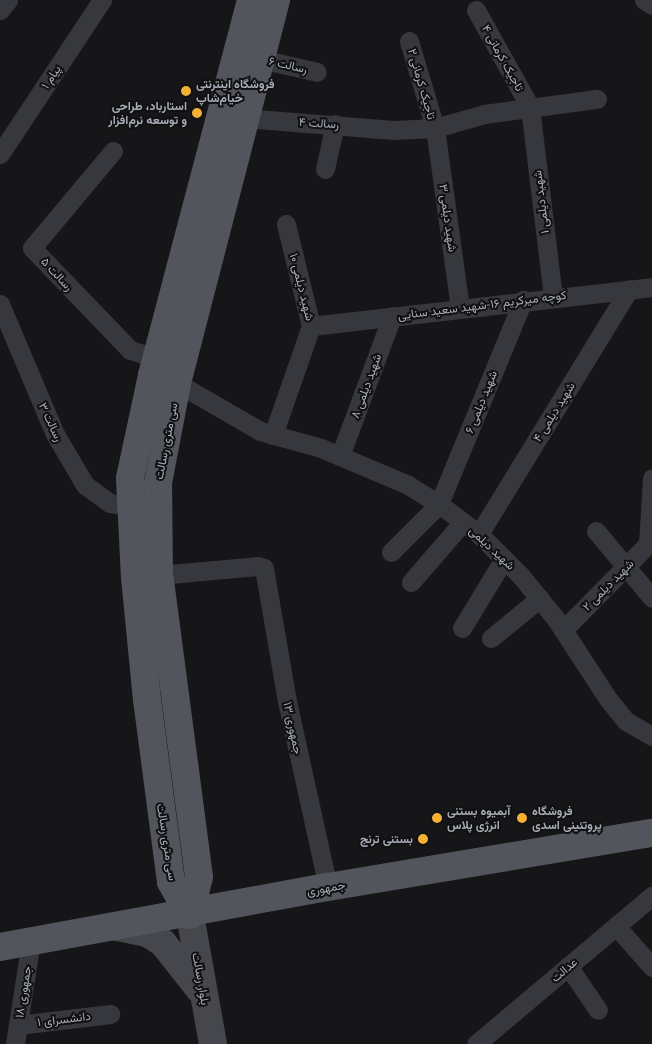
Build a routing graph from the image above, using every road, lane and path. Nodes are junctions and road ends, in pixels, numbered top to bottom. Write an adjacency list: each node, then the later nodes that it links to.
1 (8, 0): 7 (street)
2 (102, 0): 18 (street, ۱ پیام)
3 (251, 0): 20 (main road, سی متری رسالت)
4 (276, 0): 10 (main road, سی متری رسالت)
5 (644, 0): 6 (street)
6 (652, 5)
7 (0, 10)
8 (476, 10): 13 (street, تاجیک کرمانی ۴)
9 (409, 41): 16 (street, تاجیک کرمانی ۲)
10 (260, 59): 11 (street, ۶ رسالت); 14 (main road, سی متری رسالت)
11 (317, 72)
12 (597, 99): 13 (street, ۴ رسالت)
13 (530, 107): 16 (street, ۴ رسالت); 24 (street, شهید دیلمی ۱)
14 (244, 118): 15 (street, ۴ رسالت); 20 (main road, سی متری رسالت)
15 (335, 124): 16 (street, ۴ رسالت); 19 (street)
16 (434, 128): 27 (street, شهید دیلمی ۳)
17 (113, 151): 30 (street, ۵ رسالت)
18 (0, 154)
19 (325, 169)
20 (211, 195): 30 (main road, سی متری رسالت); 31 (main road, سی متری رسالت)
21 (286, 224): 29 (street, ۱۰ شهید دیلمی)
22 (652, 287): 23 (street, کوچه میرکریم ۱۶-شهید سعید سنایی)
23 (629, 289): 24 (street, کوچه میرکریم ۱۶-شهید سعید سنایی); 39 (street, ۴ شهید دیلمی)
24 (553, 297): 25 (street, کوچه میرکریم ۱۶-شهید سعید سنایی)
25 (523, 300): 27 (street, کوچه میرکریم ۱۶-شهید سعید سنایی); 35 (street, ۶ شهید دیلمی)
26 (1, 305): 36 (street, ۳ رسالت)
27 (460, 308): 28 (street, کوچه میرکریم ۱۶-شهید سعید سنایی)
28 (392, 316): 29 (street, کوچه میرکریم ۱۶-شهید سعید سنایی); 33 (street, ۸ شهید دیلمی)
29 (312, 326): 32 (street, ۱۰ شهید دیلمی)
30 (156, 358): 36 (main road, سی متری رسالت)
31 (177, 383): 32 (street, شهید دیلمی); 43 (main road, سی متری رسالت)
32 (273, 435): 33 (street, شهید دیلمی)
33 (340, 456): 35 (street, شهید دیلمی)
34 (652, 478): 42 (street, ۲ شهید دیلمی)
35 (439, 504): 37 (street, شهید دیلمی); 40 (street)
36 (132, 507): 54 (main road, سی متری رسالت)
37 (463, 522): 39 (street, شهید دیلمی); 44 (street)
38 (596, 530): 42 (street)
39 (479, 534): 41 (street, شهید دیلمی)
40 (391, 552)
41 (504, 559): 45 (street, شهید دیلمی); 47 (street)
42 (626, 566): 46 (street); 48 (street, ۲ شهید دیلمی)
43 (159, 576): 52 (street, ۱۳ جمهوری); 54 (main road, سی متری رسالت)
44 (411, 582)
45 (540, 598): 48 (street, شهید دیلمی); 49 (street)
46 (652, 598)
47 (462, 628)
48 (562, 630): 50 (street, شهید دیلمی)
49 (491, 638)
50 (652, 736)
51 (652, 833): 52 (main road, جمهوری)
52 (328, 887): 54 (main road, جمهوری)
53 (652, 896): 55 (street, عدالت)
54 (190, 914): 56 (main road, جمهوری); 61 (main road, بلوار رسالت)
55 (616, 926): 59 (street, عدالت); 60 (street)
56 (118, 927): 57 (main road, جمهوری); 61 (main road)
57 (32, 941): 58 (main road, جمهوری); 64 (street, جمهوری ۱۸)
58 (0, 947)
59 (568, 966): 62 (street); 65 (street, عدالت)
60 (652, 967)
61 (204, 997): 67 (main road, بلوار رسالت)
62 (598, 1010)
63 (110, 1014): 64 (street, ۱ دانشسرای)
64 (18, 1025): 66 (street, جمهوری ۱۸)
65 (485, 1041)
66 (15, 1044)
67 (213, 1044)

